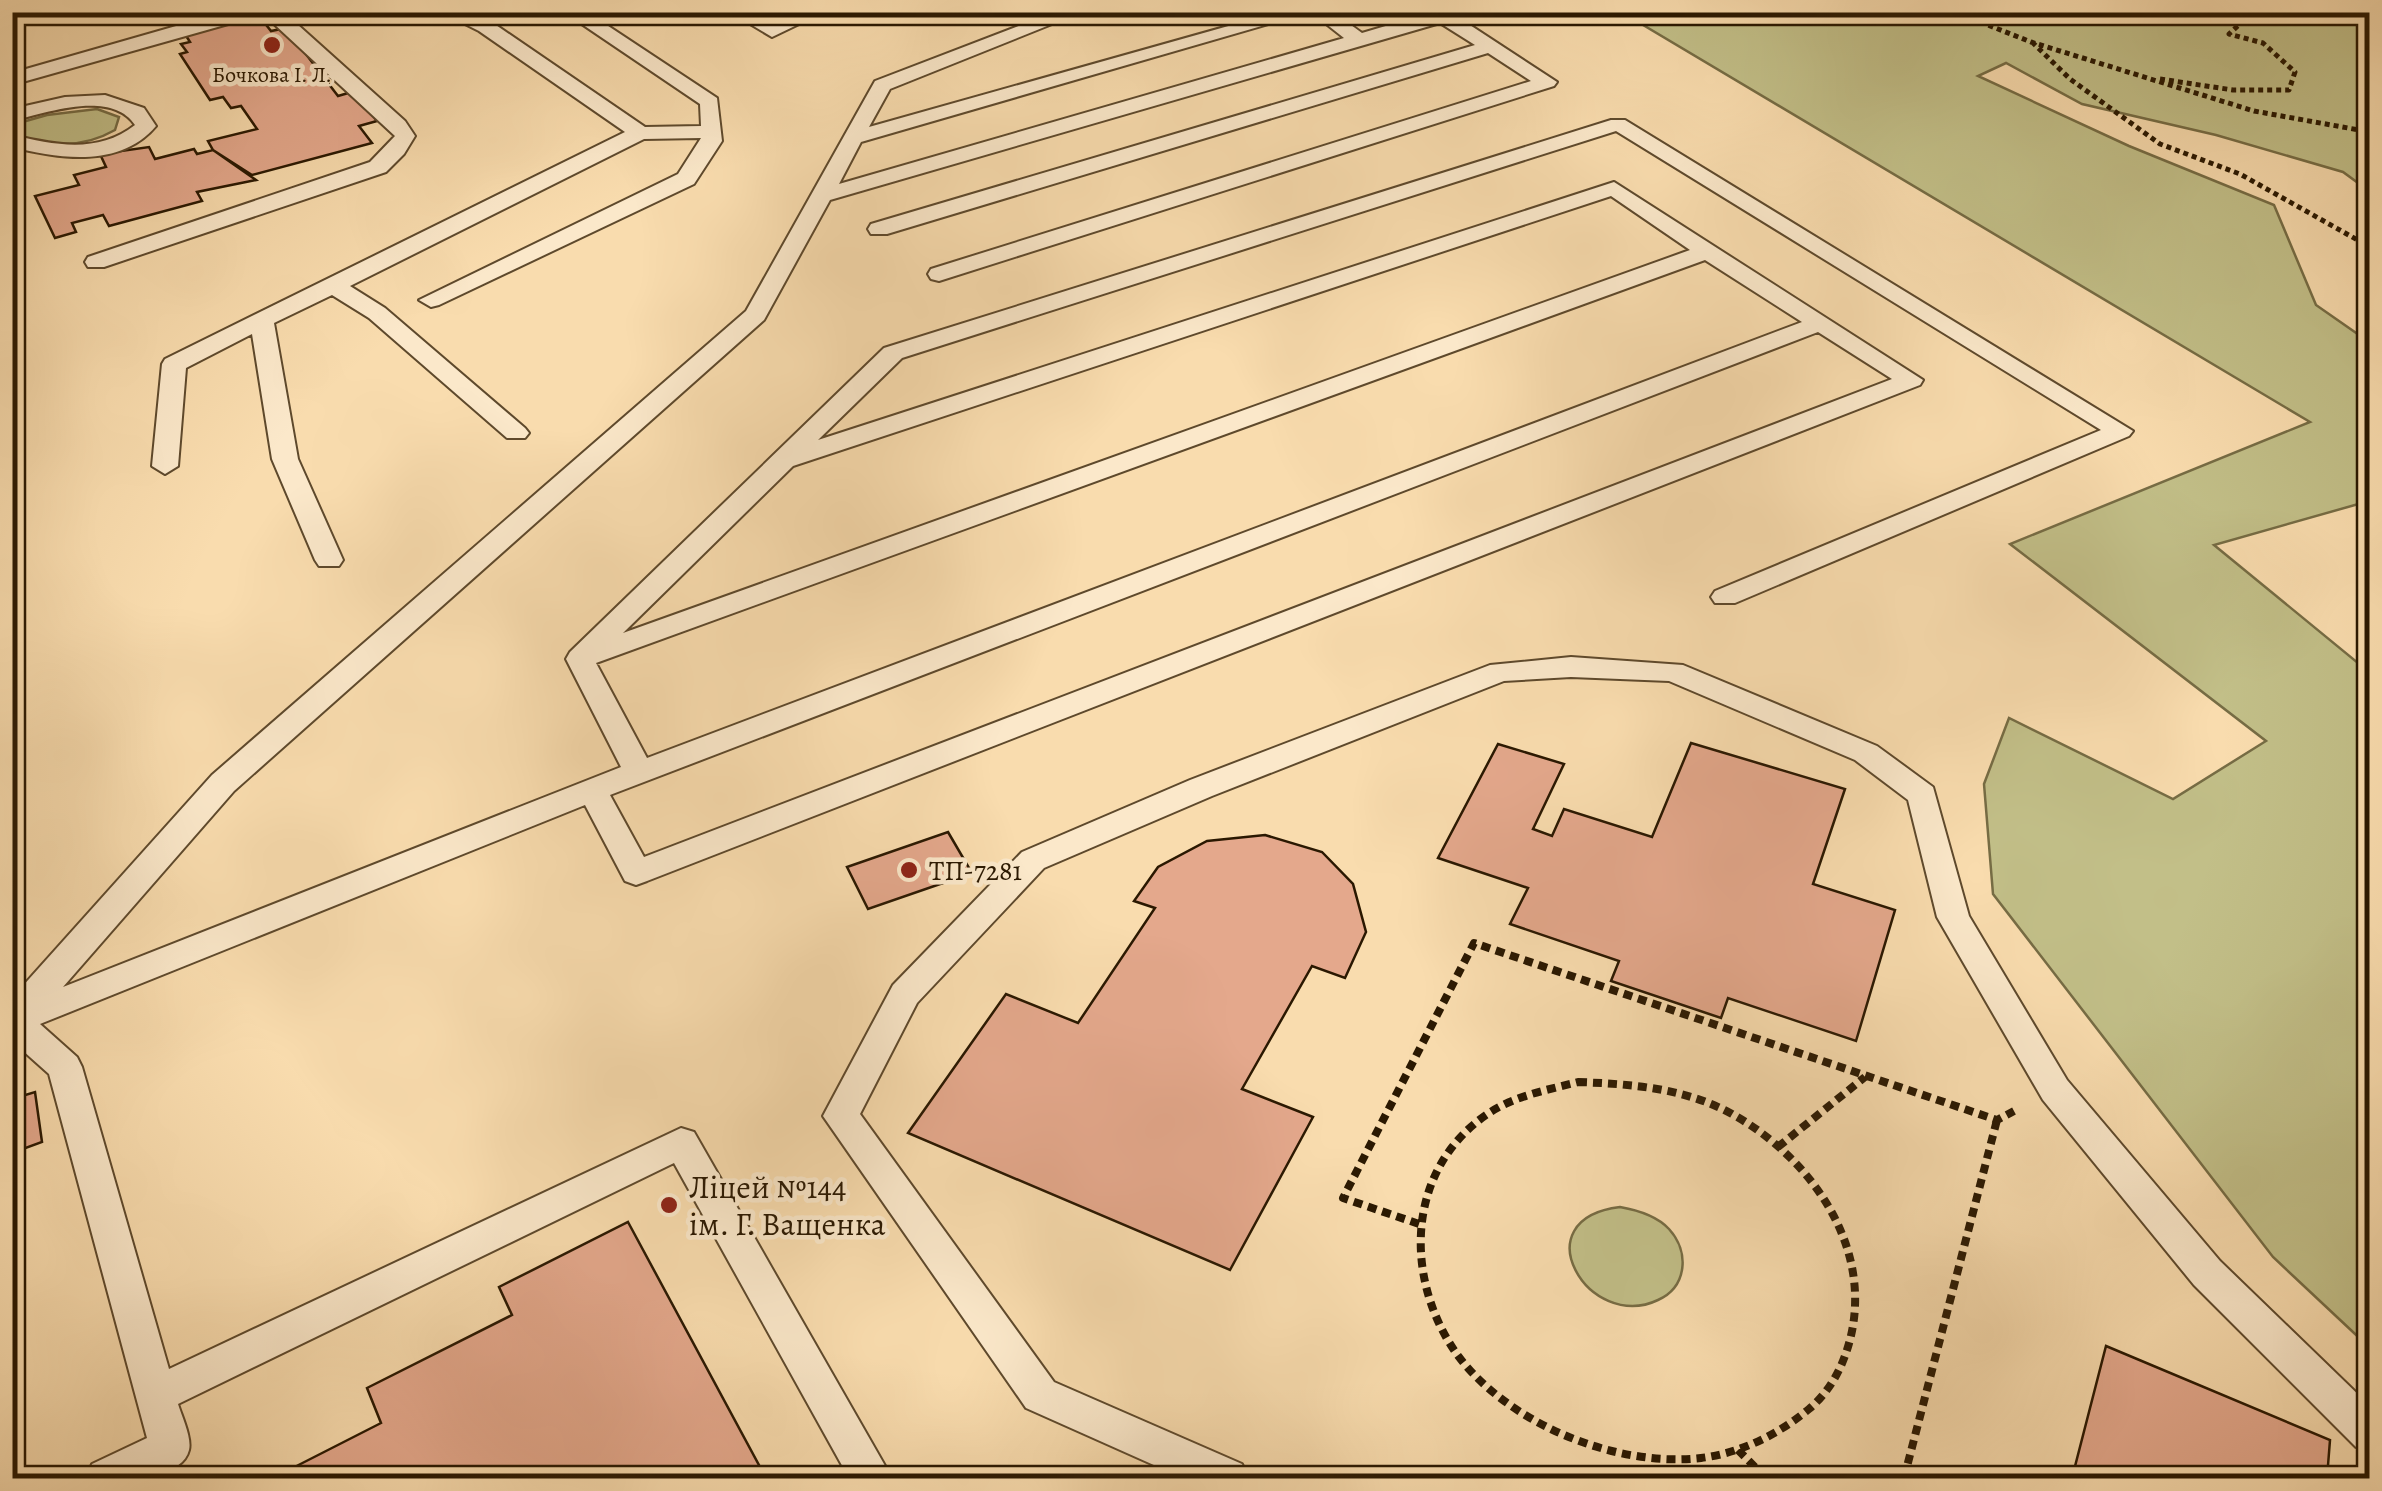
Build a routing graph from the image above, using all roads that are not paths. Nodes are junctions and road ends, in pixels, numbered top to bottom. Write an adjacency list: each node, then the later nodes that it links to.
1 (22, 12): 11 (lane)
2 (248, 12): 14 (lane)
3 (258, 12): 23 (lane)
4 (450, 12): 17 (lane)
5 (574, 12): 16 (lane)
6 (739, 12): 7 (lane)
7 (815, 12)
8 (1051, 12): 18 (lane)
9 (1301, 12): 18 (lane)
10 (1320, 12): 12 (lane)
11 (12, 17)
12 (1360, 40): 13 (lane); 20 (lane)
13 (1492, 46): 21 (lane); 24 (lane)
14 (12, 79)
15 (12, 115): 19 (lane)
16 (712, 132): 17 (lane); 26 (lane)
17 (640, 133): 25 (lane)
18 (850, 139): 20 (lane)
19 (12, 142)
20 (824, 196): 37 (lane)
21 (879, 229)
22 (1707, 252): 28 (lane); 30 (lane); 34 (lane)
23 (96, 262)
24 (938, 274)
25 (333, 286): 27 (lane); 29 (lane)
26 (432, 300)
27 (262, 321): 31 (lane); 32 (lane)
28 (1820, 323): 35 (lane); 36 (lane)
29 (516, 434)
30 (781, 461): 33 (lane); 34 (lane)
31 (165, 466)
32 (329, 560)
33 (1725, 598)
34 (580, 660): 35 (lane)
35 (640, 772): 36 (lane)
36 (592, 790): 37 (lane)
37 (13, 1021): 38 (lane)
38 (156, 1395): 40 (lane); 41 (lane)
39 (2370, 1434): 42 (lane)
40 (107, 1478)
41 (871, 1478)
42 (1228, 1478)

